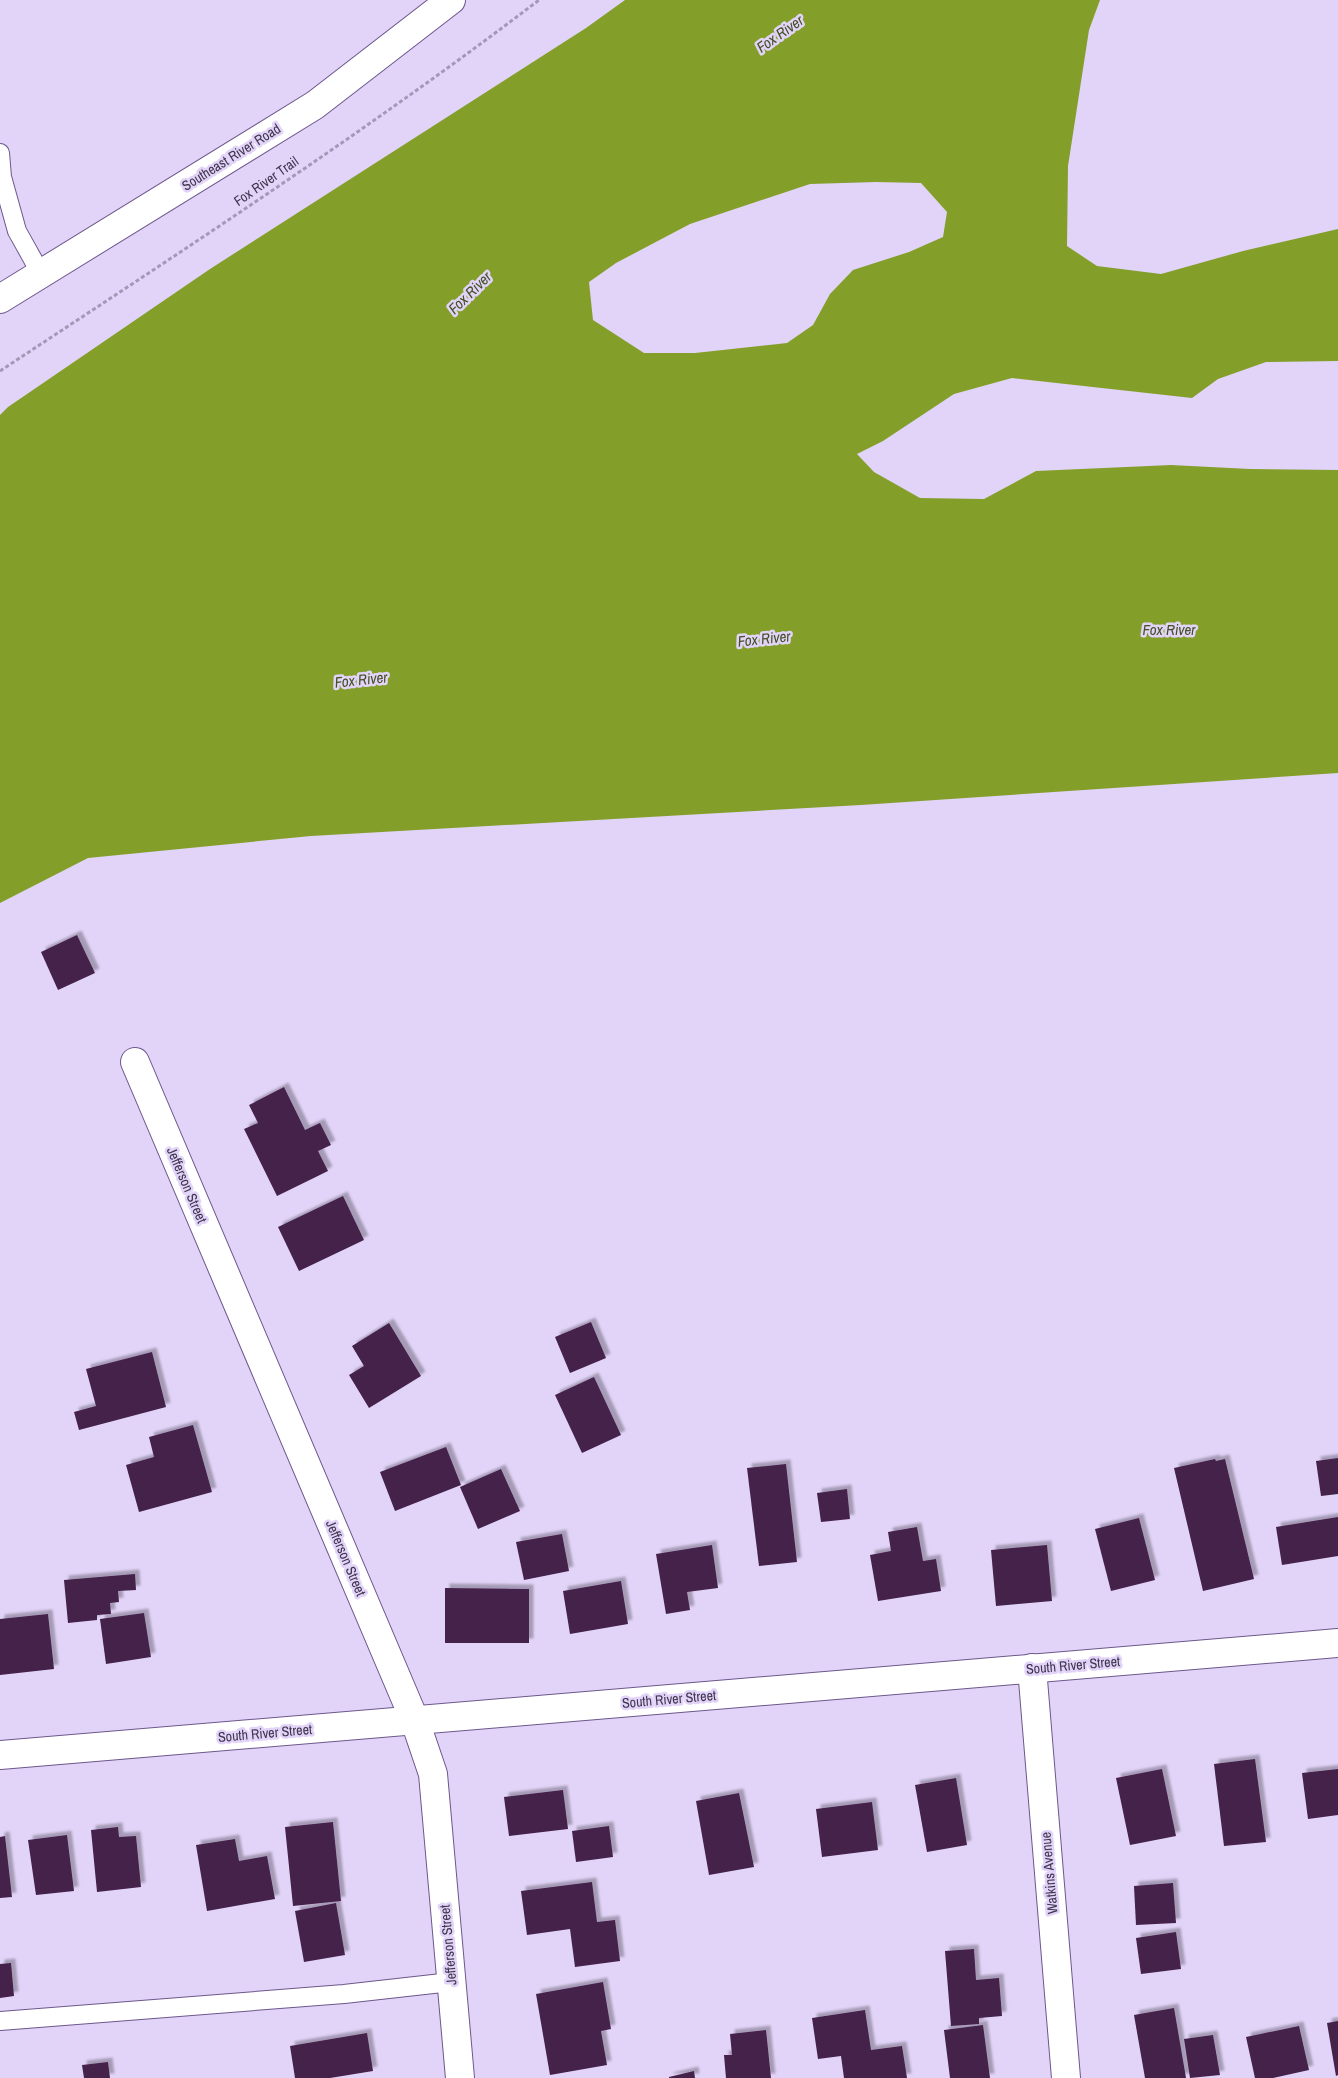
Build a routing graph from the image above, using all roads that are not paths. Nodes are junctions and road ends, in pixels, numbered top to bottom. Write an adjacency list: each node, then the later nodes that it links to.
1 (451, 0): 3 (street, Southeast River Road)
2 (0, 153): 3 (lane)
3 (41, 274): 4 (street, Southeast River Road)
4 (0, 299)
5 (135, 1062): 8 (street, Jefferson Street)
6 (1338, 1642): 7 (street, South River Street)
7 (1032, 1668): 8 (street, South River Street); 13 (street, Watkins Avenue)
8 (415, 1721): 9 (street, South River Street); 10 (street, Jefferson Street)
9 (0, 1755)
10 (451, 1982): 11 (lane); 12 (street, Jefferson Street)
11 (0, 2021)
12 (460, 2078)
13 (1066, 2078)

